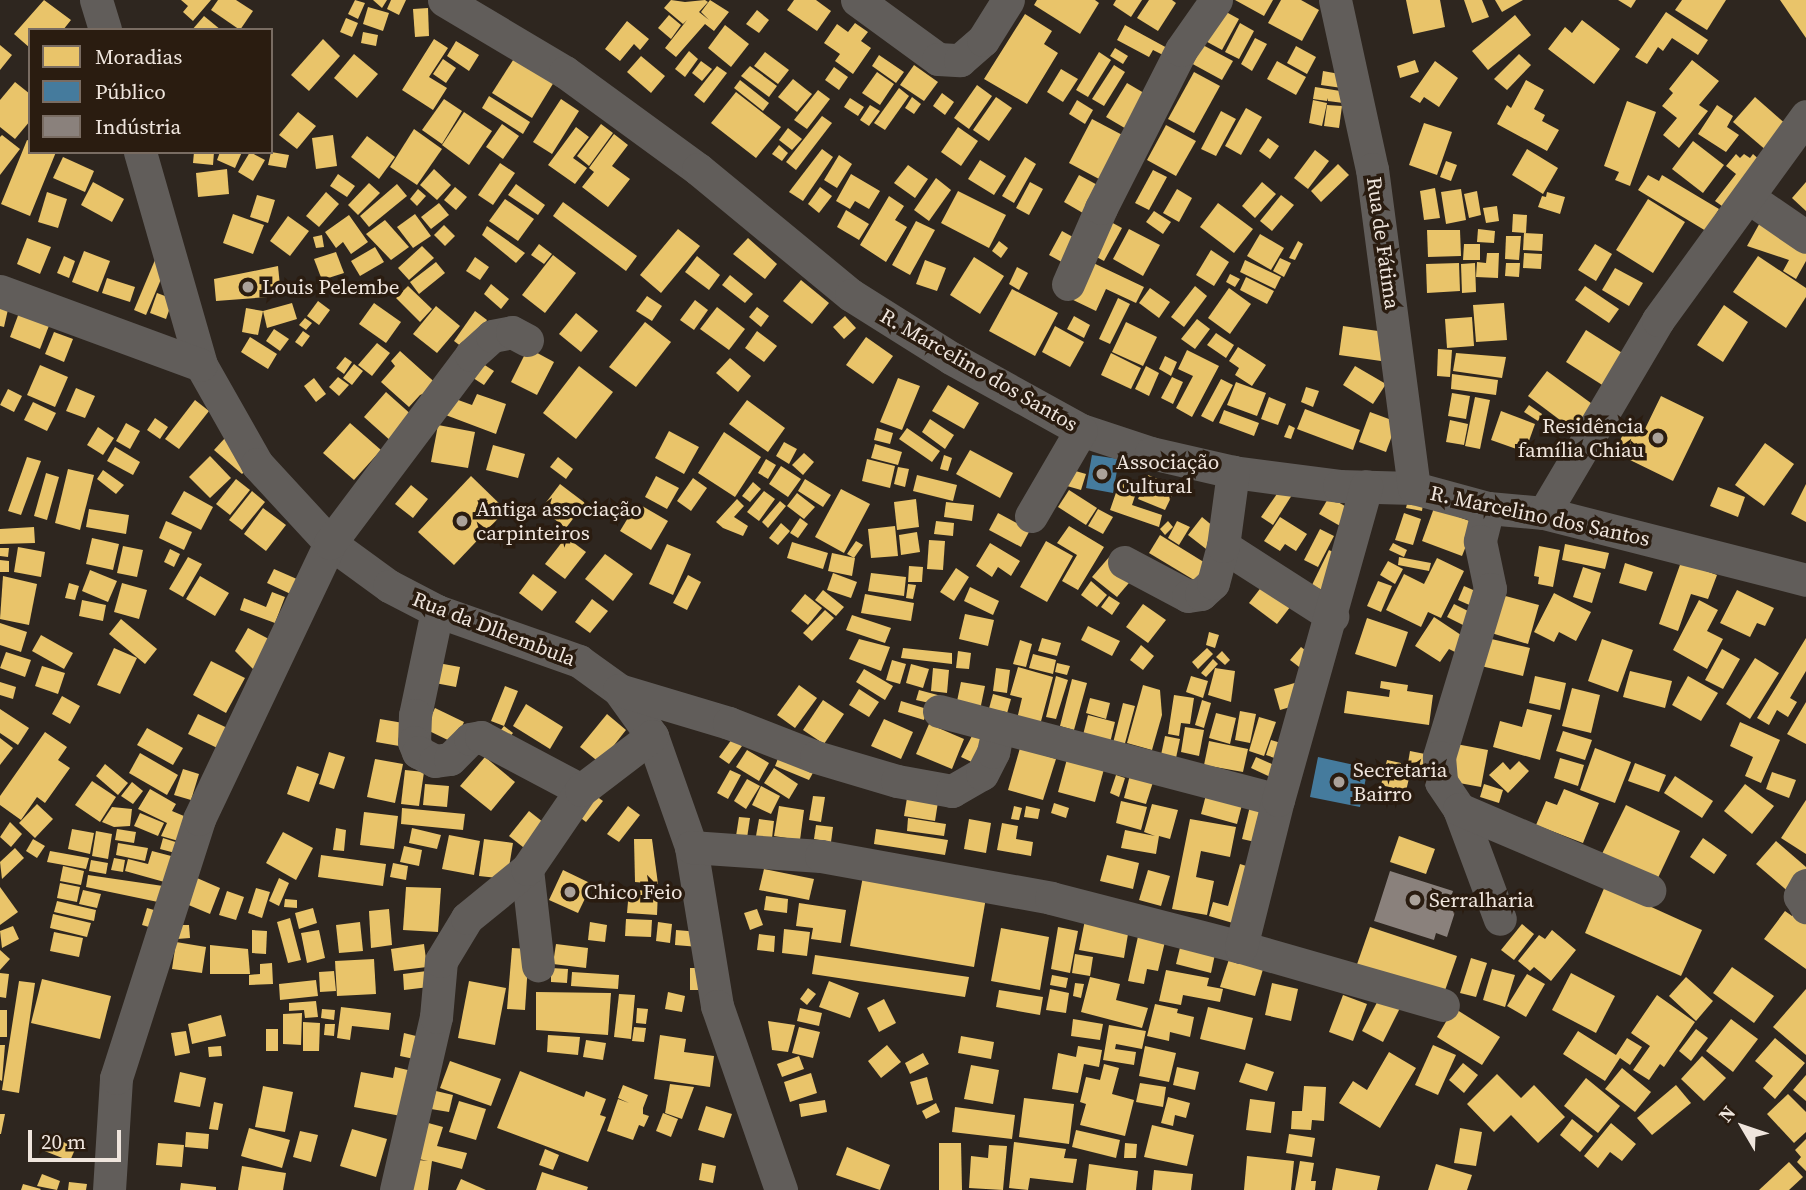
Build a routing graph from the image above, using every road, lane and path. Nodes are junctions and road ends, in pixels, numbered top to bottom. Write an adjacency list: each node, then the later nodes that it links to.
1 (96, 0): 7 (street)
2 (444, 0): 16 (street, R. Marcelino dos Santos)
3 (857, 0): 4 (street)
4 (1008, 0)
5 (1216, 0): 12 (street)
6 (1335, 0): 19 (street, Rua de Fátima)
7 (104, 28)
8 (1806, 116): 10 (street)
9 (141, 154): 15 (street, Rua da Dlhembula)
10 (1748, 197): 11 (street); 21 (street)
11 (1806, 237)
12 (1068, 284)
13 (0, 291): 15 (street)
14 (527, 340): 23 (street)
15 (201, 365): 23 (street, Rua da Dlhembula)
16 (1081, 430): 17 (street, R. Marcelino dos Santos); 22 (street)
17 (1233, 472): 18 (street, R. Marcelino dos Santos); 24 (street)
18 (1366, 486): 19 (street, R. Marcelino dos Santos); 28 (street)
19 (1414, 488): 20 (street, R. Marcelino dos Santos)
20 (1488, 508): 21 (street, R. Marcelino dos Santos); 35 (street)
21 (1544, 513): 26 (street, R. Marcelino dos Santos)
22 (1031, 516)
23 (330, 542): 27 (street, Rua da Dlhembula); 46 (street)
24 (1223, 547): 25 (street); 28 (street)
25 (1124, 562)
26 (1806, 580)
27 (437, 611): 29 (street, Rua da Dlhembula); 33 (street)
28 (1332, 616): 34 (street)
29 (619, 690): 31 (street); 32 (street, Rua da Dlhembula)
30 (939, 711): 31 (street)
31 (999, 727): 34 (street)
32 (652, 736): 33 (street); 36 (street, Rua da Dlhembula)
33 (581, 790): 37 (street)
34 (1278, 800): 42 (street)
35 (1459, 809): 39 (street); 41 (street)
36 (691, 847): 42 (street); 45 (street, Rua da Dlhembula)
37 (527, 869): 43 (street); 47 (street)
38 (1806, 885): 40 (street)
39 (1649, 890)
40 (1806, 907)
41 (1500, 919)
42 (1241, 947): 44 (street)
43 (538, 965)
44 (1443, 1005)
45 (772, 1184)
46 (109, 1190)
47 (396, 1190)

